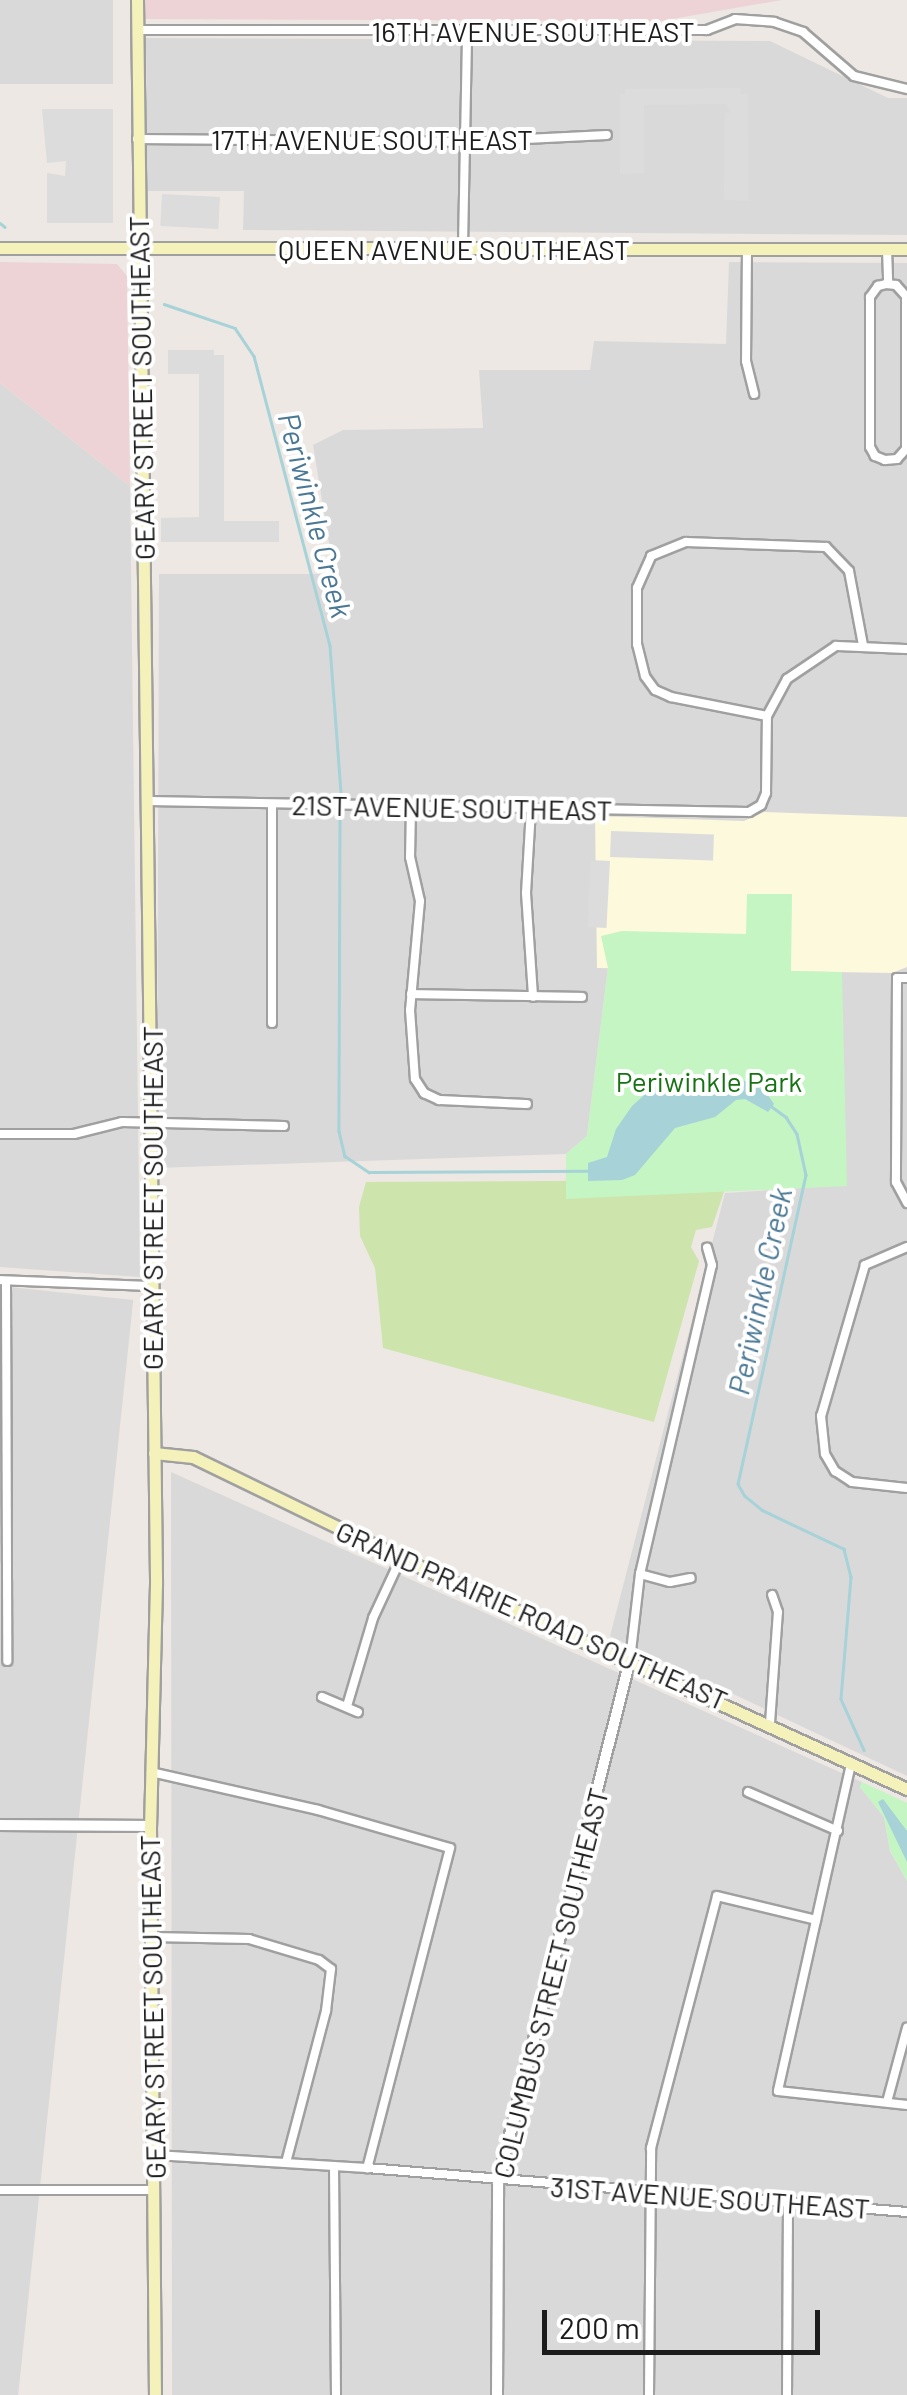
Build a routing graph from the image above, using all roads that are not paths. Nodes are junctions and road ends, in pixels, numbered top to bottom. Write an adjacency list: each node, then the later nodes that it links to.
1 (137, 0): 2 (main road, GEARY STREET SOUTHEAST)
2 (137, 30): 3 (street, 16TH AVENUE SOUTHEAST); 6 (main road, GEARY STREET SOUTHEAST)
3 (468, 33): 4 (street, 16TH AVENUE SOUTHEAST); 7 (street)
4 (907, 89)
5 (607, 135): 7 (street, 17TH AVENUE SOUTHEAST)
6 (138, 140): 7 (street, 17TH AVENUE SOUTHEAST); 10 (main road, GEARY STREET SOUTHEAST)
7 (465, 142): 8 (street)
8 (463, 246): 10 (main road, QUEEN AVENUE SOUTHEAST); 11 (main road, QUEEN AVENUE SOUTHEAST)
9 (0, 248): 10 (main road, QUEEN AVENUE SOUTHEAST)
10 (138, 248): 25 (main road, GEARY STREET SOUTHEAST)
11 (748, 249): 12 (main road, QUEEN AVENUE SOUTHEAST); 15 (street)
12 (887, 249): 13 (main road, QUEEN AVENUE SOUTHEAST); 14 (street)
13 (907, 249)
14 (888, 284): 14 (street)
15 (754, 394)
16 (846, 543): 18 (street)
17 (643, 548): 19 (street)
18 (837, 554): 19 (street); 20 (street)
19 (651, 556): 22 (street)
20 (863, 645): 21 (street); 24 (street)
21 (907, 649)
22 (656, 690): 23 (street); 24 (street)
23 (648, 700)
24 (767, 716): 28 (street, 21ST AVENUE SOUTHEAST)
25 (149, 801): 26 (street, 21ST AVENUE SOUTHEAST); 35 (main road, GEARY STREET SOUTHEAST)
26 (272, 804): 27 (street, 21ST AVENUE SOUTHEAST); 33 (street)
27 (410, 807): 28 (street, 21ST AVENUE SOUTHEAST); 30 (street)
28 (531, 809): 31 (street)
29 (902, 978): 38 (street)
30 (411, 994): 31 (street); 34 (street)
31 (533, 996): 32 (street)
32 (582, 998)
33 (272, 1023)
34 (528, 1104)
35 (151, 1122): 36 (street); 37 (street); 42 (main road, GEARY STREET SOUTHEAST)
36 (284, 1126)
37 (0, 1134)
38 (907, 1204)
39 (907, 1246): 45 (street)
40 (708, 1248): 47 (street, COLUMBUS STREET SOUTHEAST)
41 (3, 1281): 42 (street); 44 (street)
42 (152, 1286): 43 (main road, GEARY STREET SOUTHEAST)
43 (154, 1453): 46 (main road, GRAND PRAIRIE ROAD SOUTHEAST); 57 (main road, GEARY STREET SOUTHEAST)
44 (3, 1460): 51 (street)
45 (907, 1488)
46 (401, 1558): 50 (main road, GRAND PRAIRIE ROAD SOUTHEAST); 53 (street)
47 (640, 1574): 48 (street); 50 (street, COLUMBUS STREET SOUTHEAST)
48 (690, 1578)
49 (772, 1595): 55 (street)
50 (630, 1660): 55 (main road, GRAND PRAIRIE ROAD SOUTHEAST); 72 (street, COLUMBUS STREET SOUTHEAST)
51 (8, 1661)
52 (322, 1698): 53 (street)
53 (347, 1706): 54 (street)
54 (358, 1712)
55 (770, 1723): 56 (main road, GRAND PRAIRIE ROAD SOUTHEAST)
56 (851, 1764): 58 (main road, GRAND PRAIRIE ROAD SOUTHEAST); 62 (street)
57 (151, 1772): 61 (main road, GEARY STREET SOUTHEAST); 71 (street)
58 (907, 1789)
59 (748, 1792): 62 (street)
60 (0, 1825): 61 (street)
61 (150, 1826): 64 (main road, GEARY STREET SOUTHEAST)
62 (838, 1831): 63 (street)
63 (816, 1920): 66 (street); 75 (street)
64 (153, 1937): 68 (main road, GEARY STREET SOUTHEAST); 69 (street)
65 (907, 2028): 66 (street)
66 (887, 2102): 67 (street)
67 (907, 2104)
68 (155, 2155): 69 (street, 31ST AVENUE SOUTHEAST); 74 (main road, GEARY STREET SOUTHEAST)
69 (286, 2162): 70 (street, 31ST AVENUE SOUTHEAST)
70 (334, 2166): 71 (street, 31ST AVENUE SOUTHEAST); 79 (street)
71 (367, 2168): 72 (street, 31ST AVENUE SOUTHEAST)
72 (498, 2182): 75 (street, 31ST AVENUE SOUTHEAST); 80 (street, COLUMBUS STREET SOUTHEAST)
73 (0, 2190): 74 (street)
74 (154, 2190): 78 (main road, GEARY STREET SOUTHEAST)
75 (652, 2191): 76 (street, 31ST AVENUE SOUTHEAST); 81 (street)
76 (788, 2204): 77 (street, 31ST AVENUE SOUTHEAST); 82 (street)
77 (907, 2212)
78 (155, 2395)
79 (336, 2395)
80 (497, 2395)
81 (649, 2395)
82 (786, 2395)

